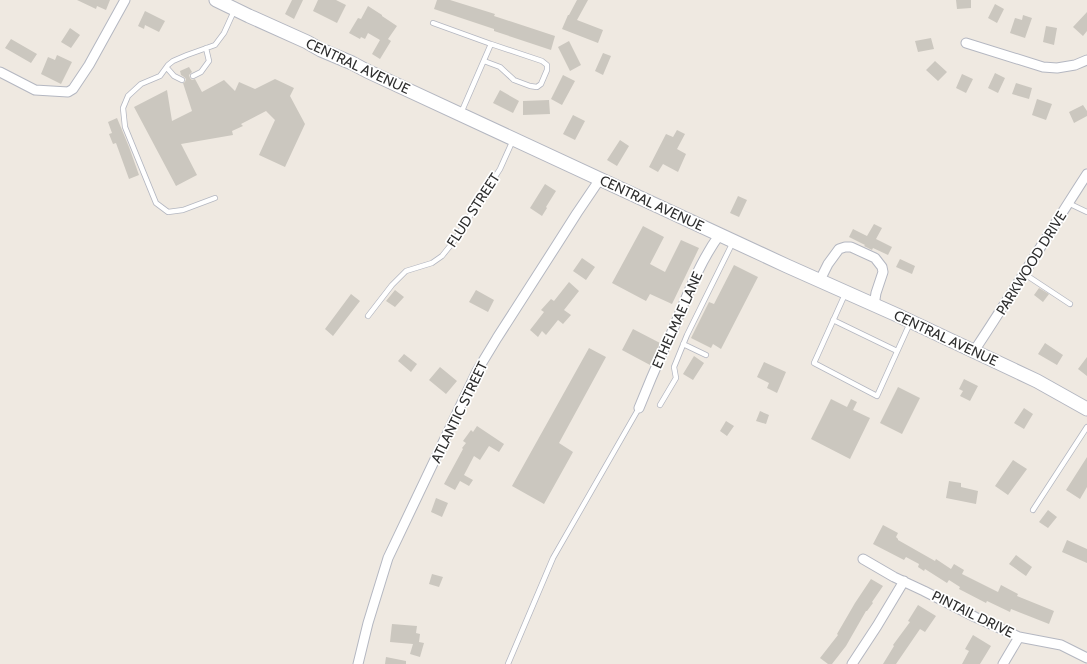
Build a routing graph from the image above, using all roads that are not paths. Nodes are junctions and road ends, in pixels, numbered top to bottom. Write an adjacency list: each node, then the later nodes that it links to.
1 (125, 0): 11 (street)
2 (218, 0): 3 (street, CENTRAL AVENUE)
3 (235, 9): 7 (lane); 14 (street, CENTRAL AVENUE)
4 (433, 23): 6 (lane)
5 (966, 43): 9 (street)
6 (491, 44): 8 (lane); 8 (lane)
7 (206, 48): 10 (lane); 12 (lane)
8 (484, 60): 14 (lane)
9 (1087, 60)
10 (167, 68): 13 (lane); 18 (lane)
11 (0, 72)
12 (193, 76)
13 (182, 80)
14 (460, 114): 15 (street, CENTRAL AVENUE)
15 (514, 139): 17 (street, CENTRAL AVENUE); 28 (lane, FLUD STREET)
16 (1087, 174): 19 (street, PARKWOOD DRIVE)
17 (600, 179): 21 (street, CENTRAL AVENUE); 44 (street, ATLANTIC STREET)
18 (215, 198)
19 (1068, 203): 20 (lane); 23 (street, PARKWOOD DRIVE)
20 (1087, 212)
21 (720, 234): 22 (street, CENTRAL AVENUE); 36 (street, ETHELMAE LANE)
22 (734, 241): 24 (street, CENTRAL AVENUE); 31 (lane)
23 (1024, 273): 26 (lane); 33 (street, PARKWOOD DRIVE)
24 (820, 280): 25 (street, CENTRAL AVENUE); 27 (street)
25 (846, 292): 27 (street, CENTRAL AVENUE); 29 (lane)
26 (1070, 304)
27 (874, 305): 30 (street, CENTRAL AVENUE)
28 (368, 316)
29 (833, 320): 32 (lane); 32 (lane)
30 (911, 322): 32 (lane); 33 (street, CENTRAL AVENUE)
31 (683, 344): 34 (lane); 35 (lane)
32 (897, 351)
33 (974, 352): 37 (street, CENTRAL AVENUE)
34 (706, 355)
35 (660, 405)
36 (639, 408): 45 (lane)
37 (1087, 409)
38 (1087, 427): 39 (lane)
39 (1033, 510)
40 (863, 559): 41 (street, PINTAIL DRIVE)
41 (904, 581): 42 (street, PINTAIL DRIVE); 46 (street)
42 (1019, 637): 43 (street, PINTAIL DRIVE); 47 (street)
43 (1087, 658)
44 (358, 664)
45 (508, 664)
46 (852, 664)
47 (1003, 664)

